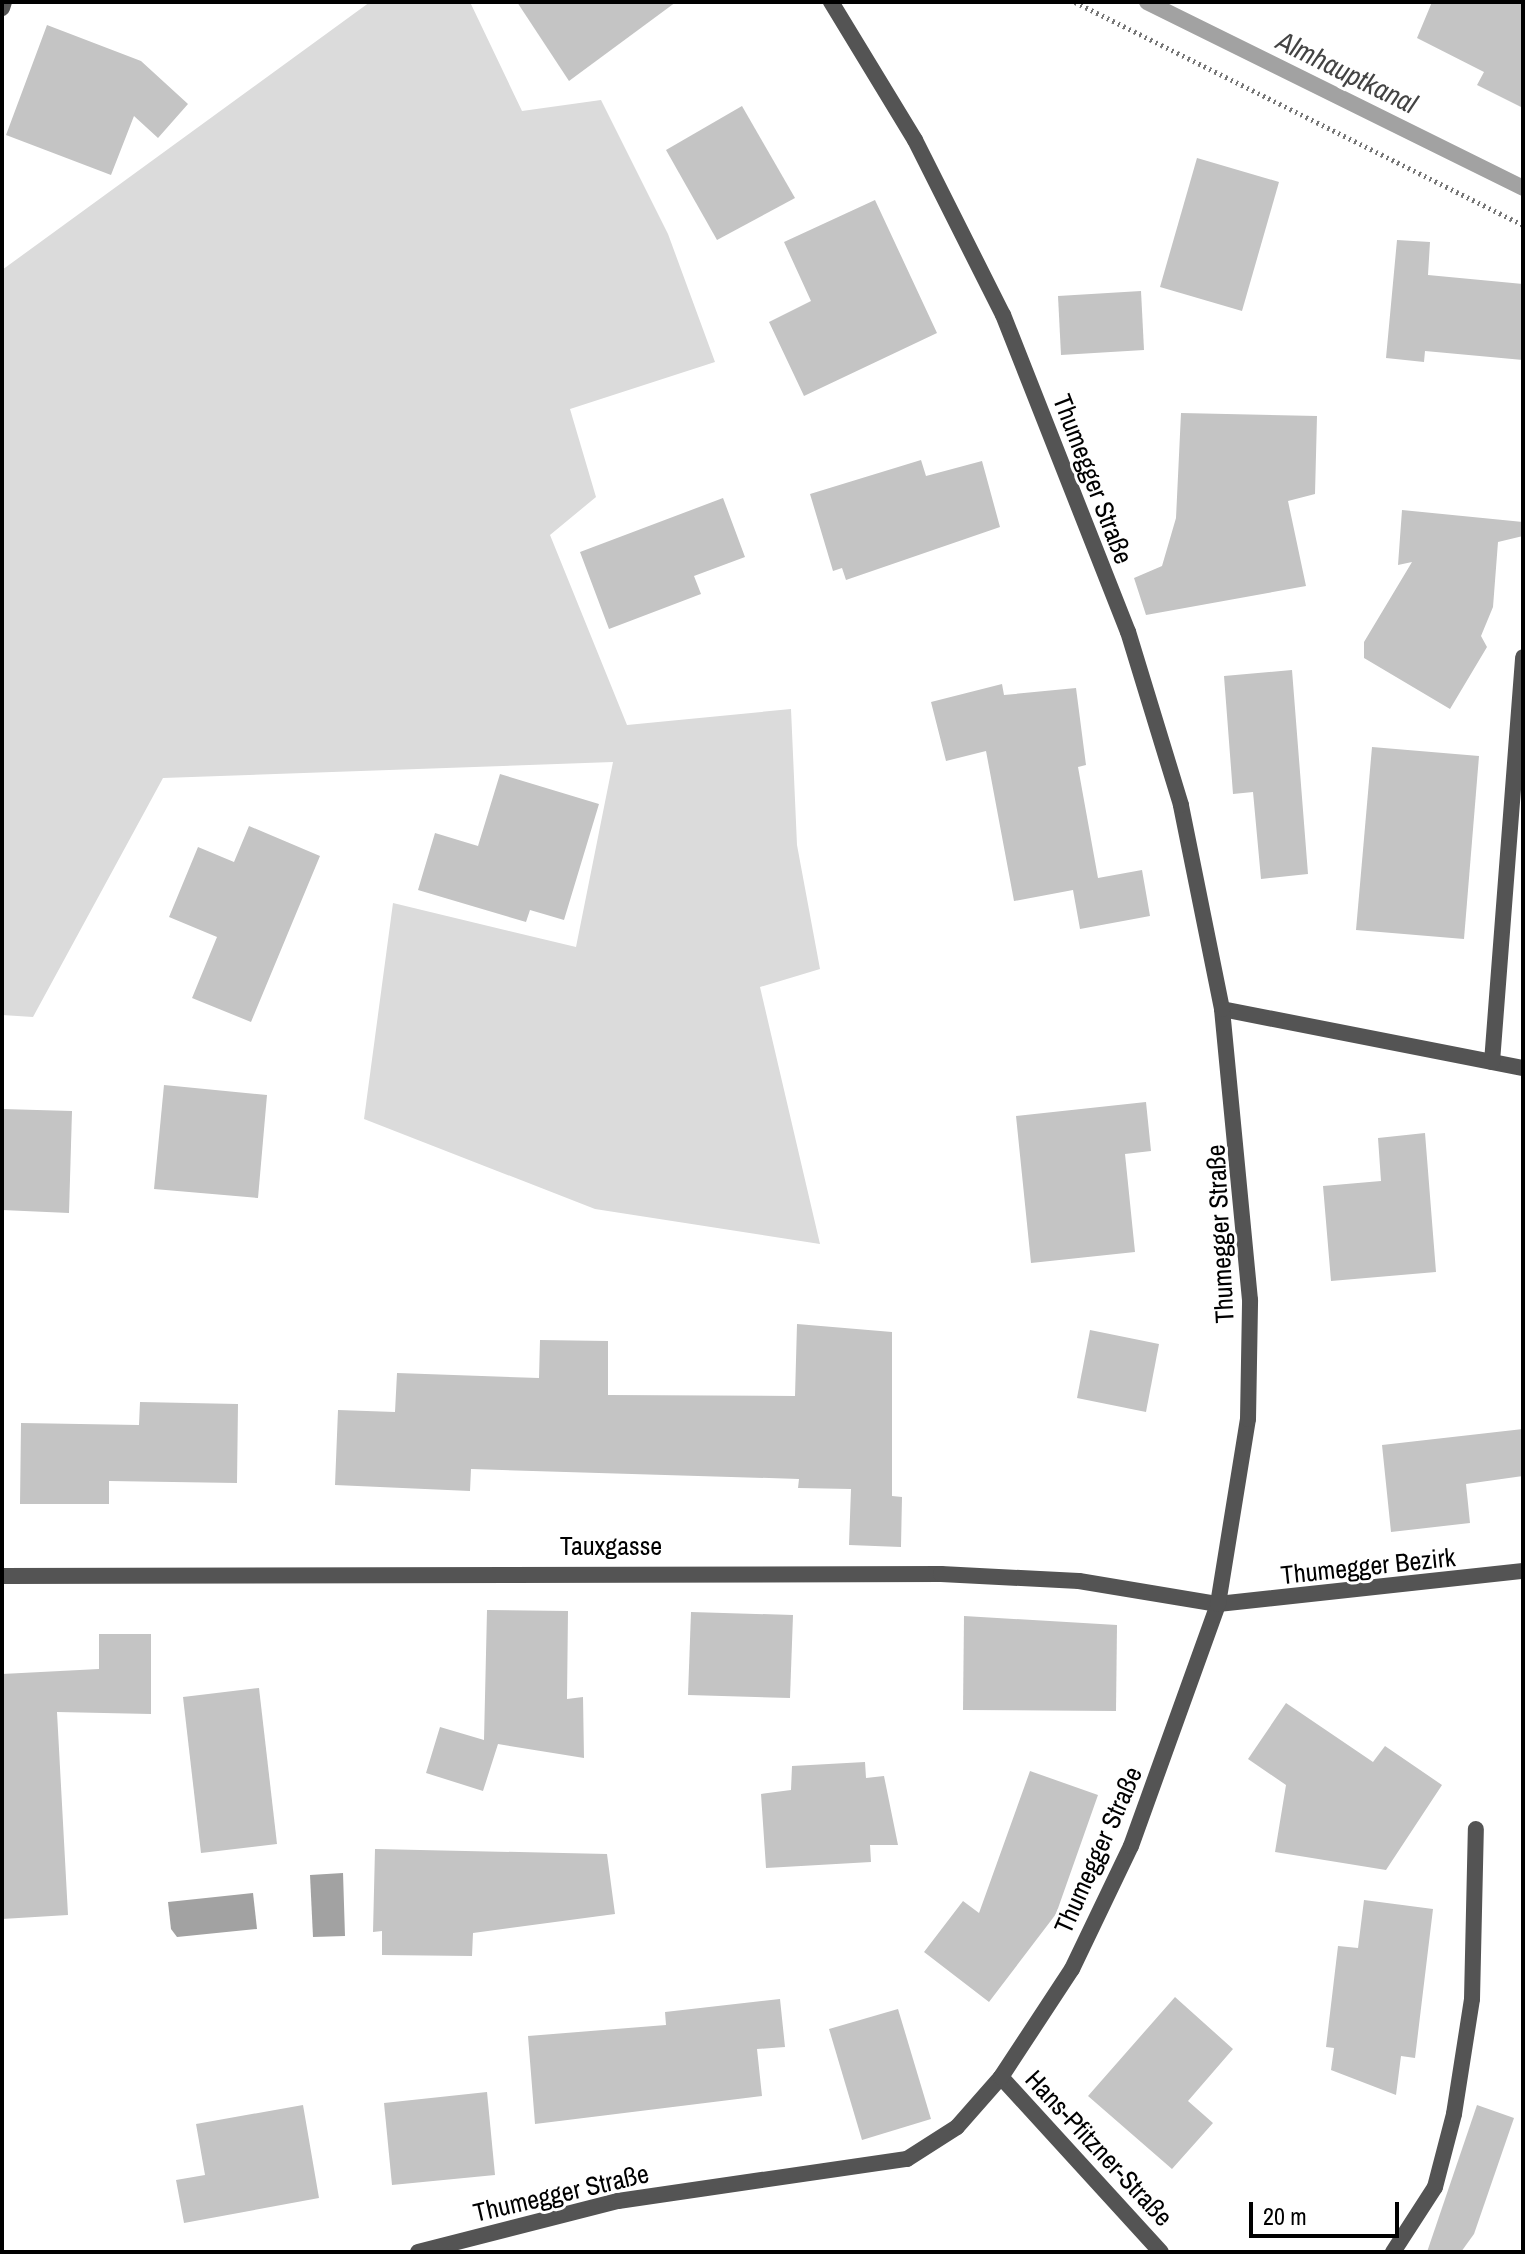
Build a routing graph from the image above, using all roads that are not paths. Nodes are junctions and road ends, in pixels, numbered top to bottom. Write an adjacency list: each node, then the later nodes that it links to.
1 (4, 2): 3 (street)
2 (831, 2): 5 (street, Thumegger Straße)
3 (2, 8)
4 (1523, 657): 6 (street)
5 (1222, 1009): 6 (street); 10 (street, Thumegger Straße)
6 (1492, 1062): 7 (street)
7 (1523, 1068)
8 (1523, 1571): 10 (street, Thumegger Bezirk)
9 (2, 1576): 10 (street, Tauxgasse)
10 (1218, 1604): 12 (street, Thumegger Straße)
11 (1476, 1829): 15 (street)
12 (1001, 2077): 13 (street, Thumegger Straße); 14 (street, Hans-Pfitzner-Straße)
13 (418, 2252)
14 (1161, 2252)
15 (1393, 2252)

